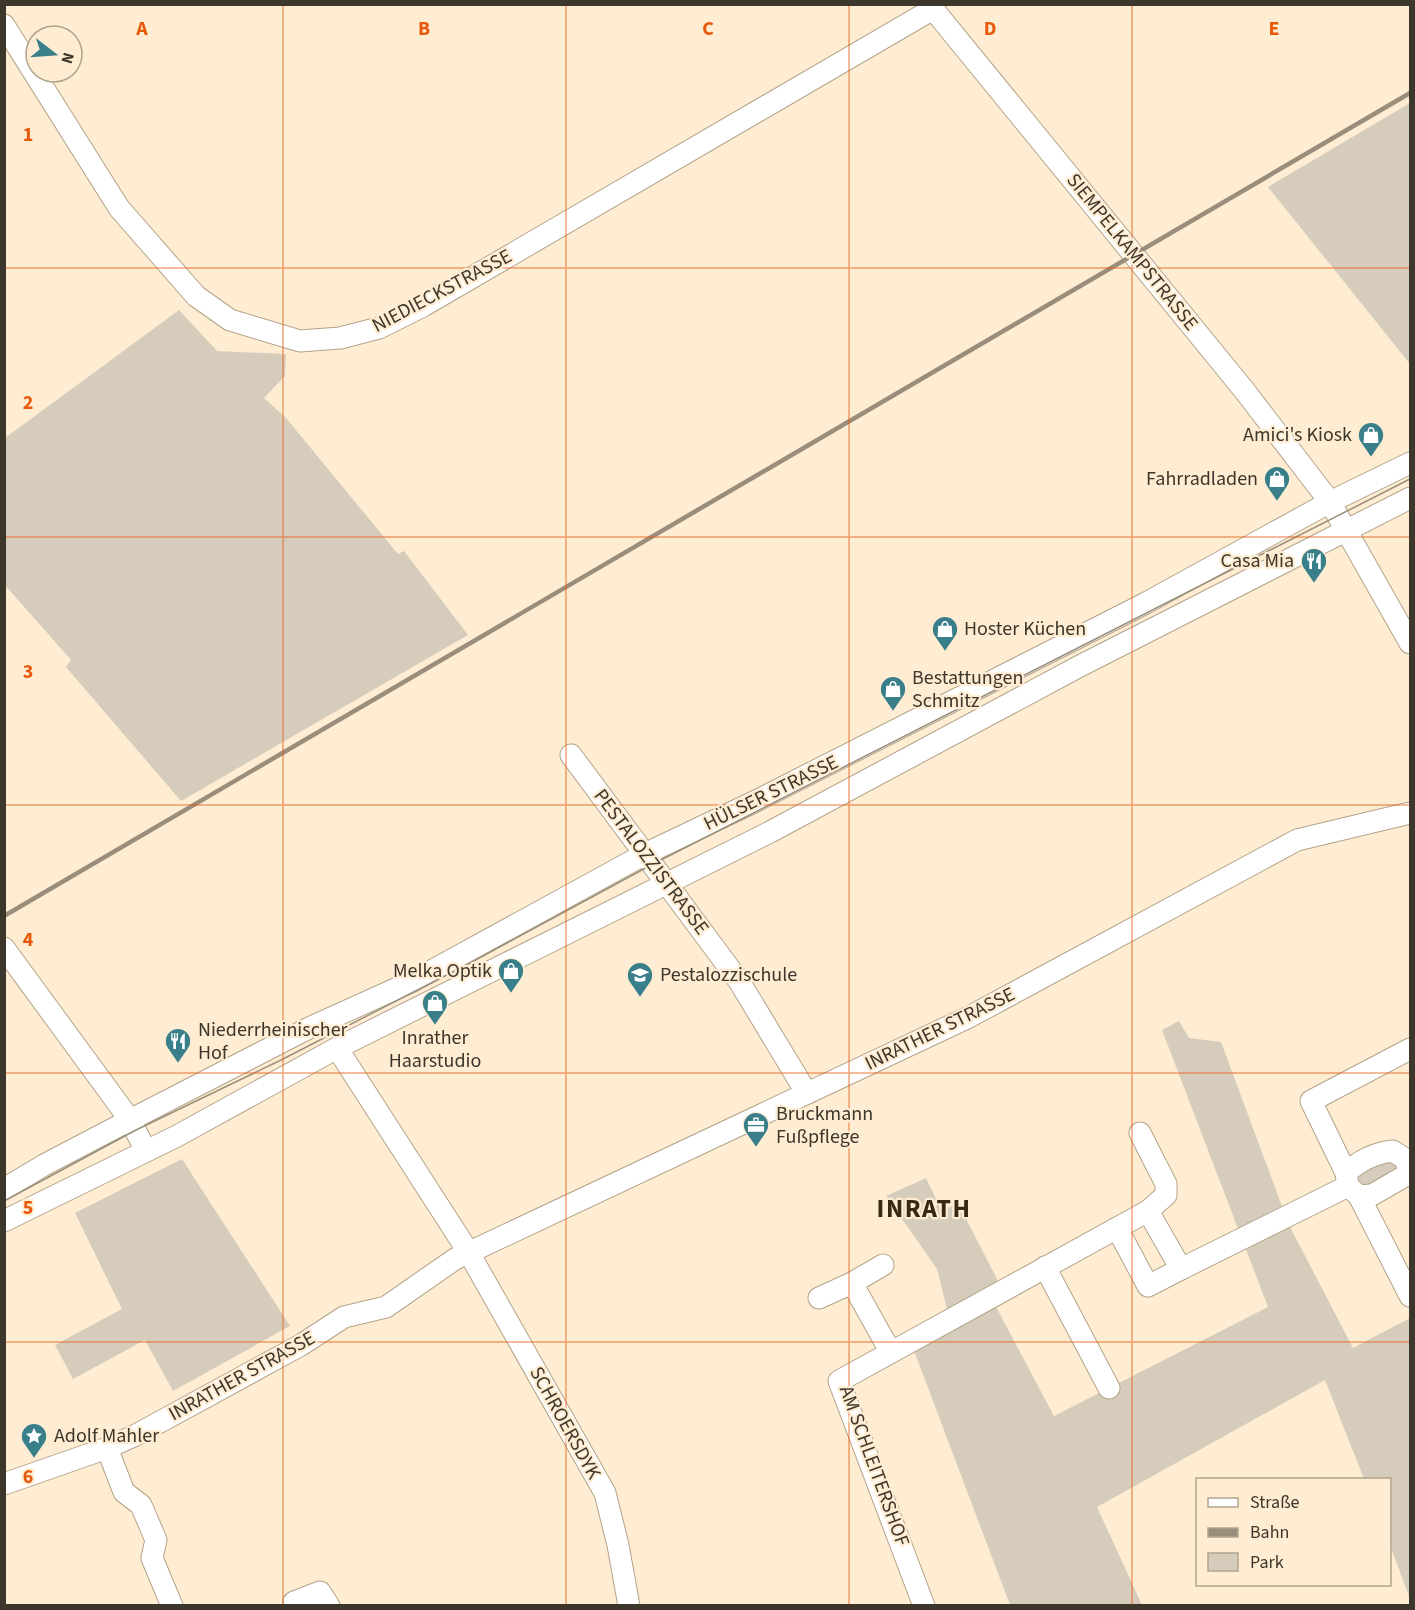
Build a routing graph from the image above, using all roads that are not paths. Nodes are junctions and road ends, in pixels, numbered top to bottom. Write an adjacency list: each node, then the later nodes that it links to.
1 (931, 7): 2 (street, NIEDIECKSTRASSE); 5 (street, SIEMPELKAMPSTRASSE)
2 (4, 25)
3 (1410, 463): 5 (street, HÜLSER STRASSE)
4 (1410, 498): 6 (street, HÜLSER STRASSE)
5 (1330, 502): 6 (street, SIEMPELKAMPSTRASSE); 10 (street, HÜLSER STRASSE)
6 (1346, 533): 7 (street, SIEMPELKAMPSTRASSE); 11 (street, HÜLSER STRASSE)
7 (1410, 643)
8 (572, 755): 10 (street, PESTALOZZISTRASSE)
9 (1410, 813): 15 (street, INRATHER STRASSE)
10 (645, 854): 11 (street, PESTALOZZISTRASSE); 16 (street, HÜLSER STRASSE)
11 (667, 882): 13 (street, HÜLSER STRASSE); 15 (street, PESTALOZZISTRASSE)
12 (4, 948): 16 (street)
13 (337, 1048): 18 (street, HÜLSER STRASSE); 25 (street)
14 (1405, 1052): 20 (street)
15 (806, 1092): 25 (street, INRATHER STRASSE)
16 (130, 1120): 18 (street); 21 (street, HÜLSER STRASSE)
17 (1140, 1133): 22 (street, AM SCHLEITERSHOF)
18 (146, 1151): 23 (street, HÜLSER STRASSE)
19 (1409, 1166): 20 (street); 20 (street)
20 (1351, 1185): 28 (street); 30 (street)
21 (4, 1189)
22 (1148, 1211): 24 (street, AM SCHLEITERSHOF); 28 (street)
23 (4, 1221)
24 (1116, 1228): 27 (street, AM SCHLEITERSHOF); 28 (street)
25 (470, 1253): 34 (street, INRATHER STRASSE); 39 (street, SCHROERSDYK)
26 (883, 1265): 29 (street)
27 (1045, 1267): 32 (street, AM SCHLEITERSHOF); 33 (street)
28 (1180, 1269)
29 (852, 1283): 31 (street); 32 (street)
30 (1410, 1296)
31 (819, 1299)
32 (890, 1351): 40 (street, AM SCHLEITERSHOF)
33 (1110, 1388)
34 (107, 1448): 35 (street, INRATHER STRASSE); 37 (street)
35 (4, 1484)
36 (292, 1604): 38 (street)
37 (172, 1605)
38 (329, 1605)
39 (629, 1605)
40 (924, 1605)

